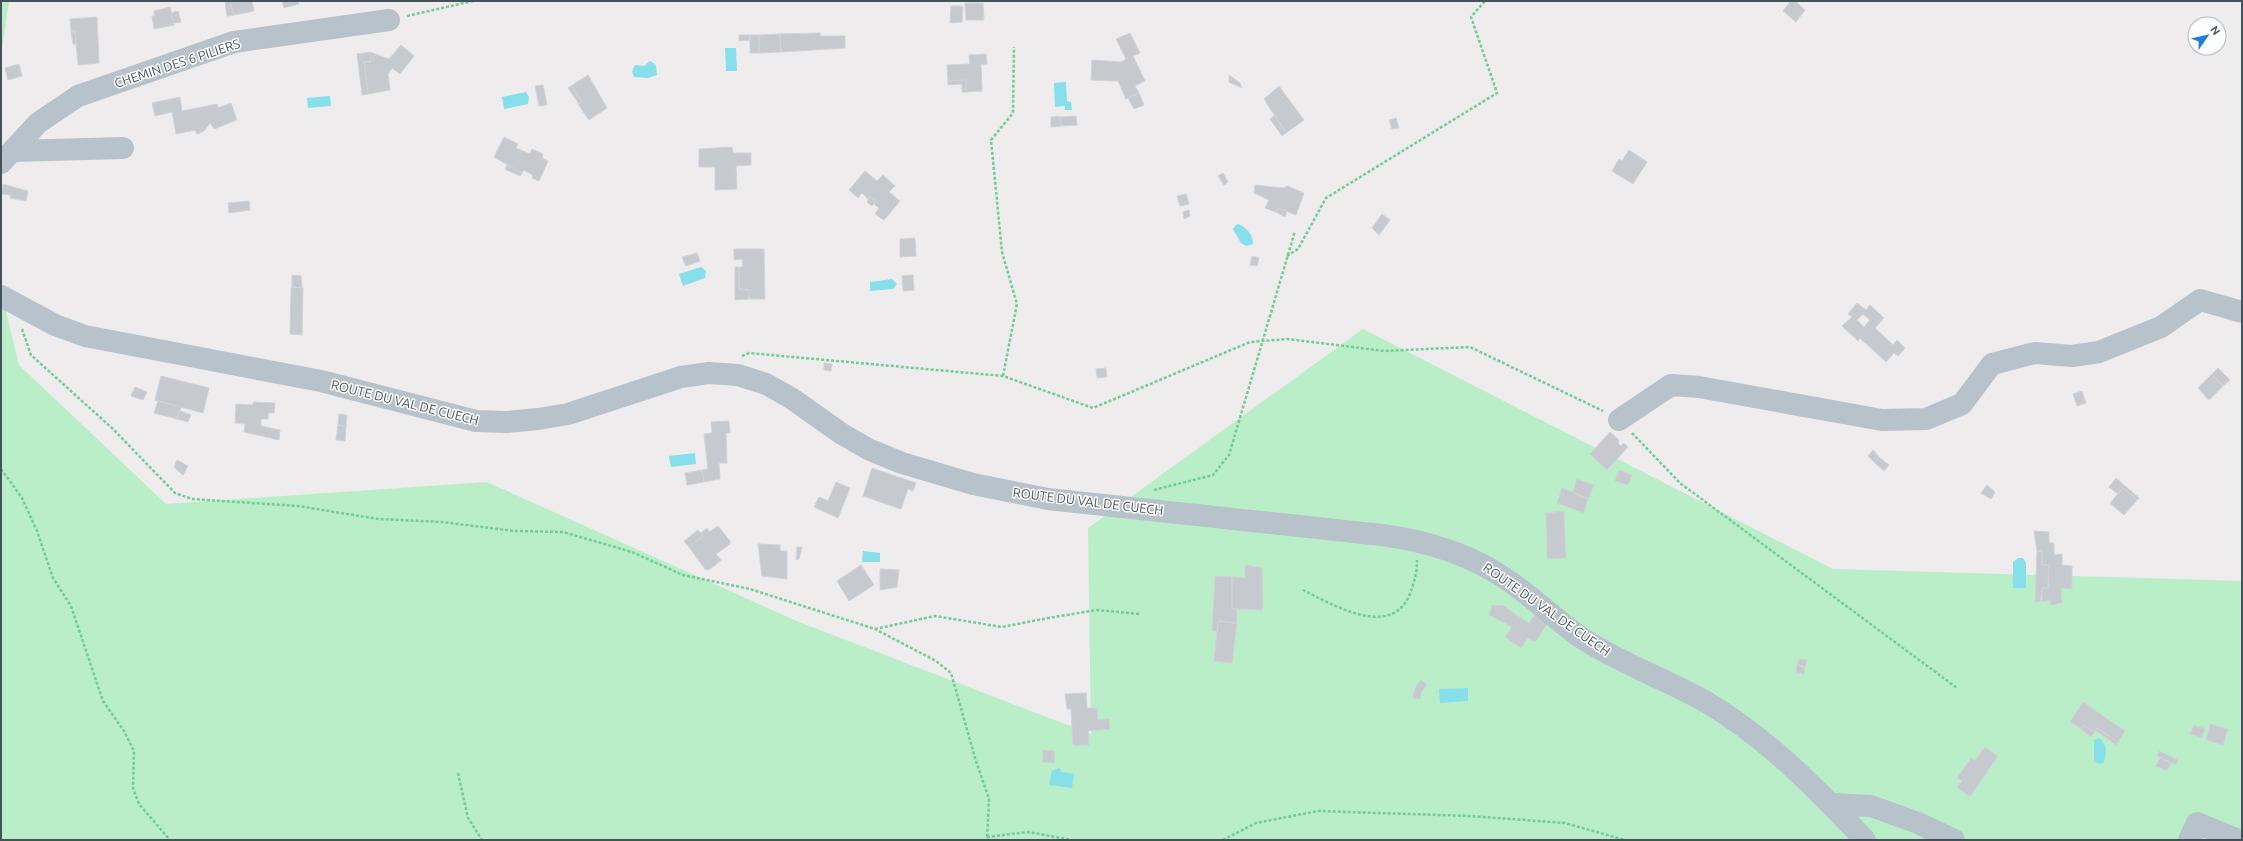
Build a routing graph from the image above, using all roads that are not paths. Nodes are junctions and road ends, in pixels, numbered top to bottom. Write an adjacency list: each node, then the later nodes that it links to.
1 (389, 20): 3 (street, CHEMIN DES 6 PILIERS)
2 (123, 148): 3 (street)
3 (7, 157)
4 (8, 300): 7 (street, ROUTE DU VAL DE CUECH)
5 (2242, 312): 6 (street)
6 (1619, 420)
7 (1831, 804): 8 (street, ROUTE DU VAL DE CUECH); 9 (street)
8 (1865, 840)
9 (1954, 840)
10 (2189, 840): 11 (street)
11 (2238, 840)

